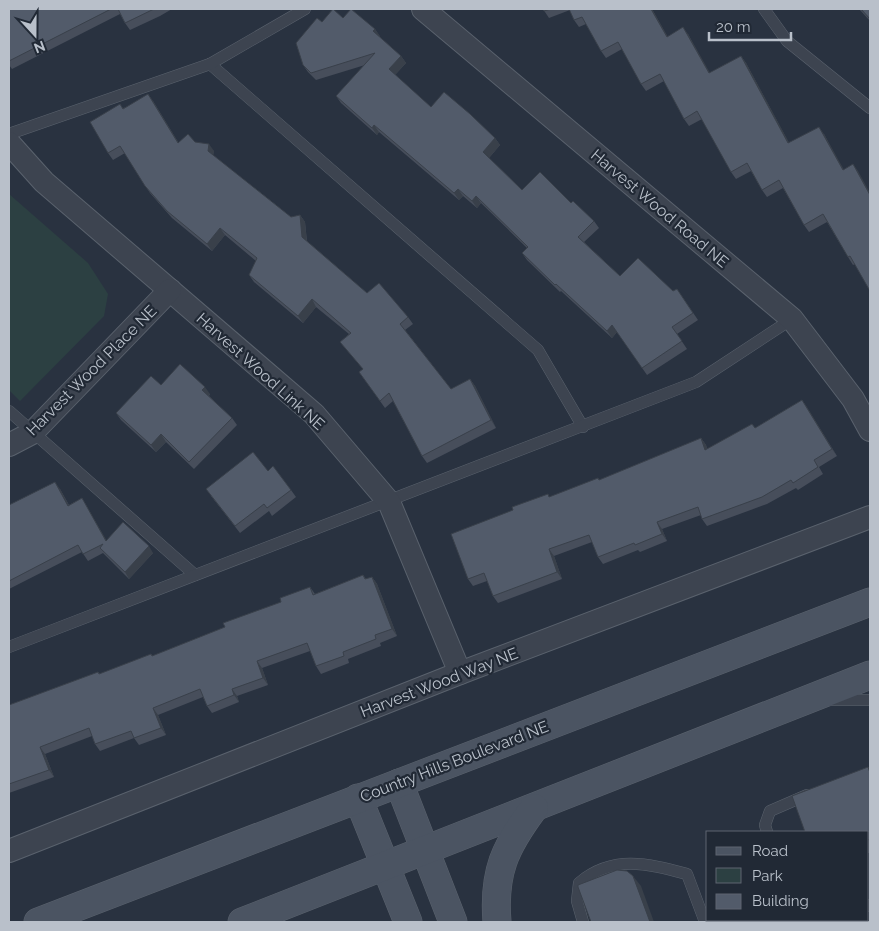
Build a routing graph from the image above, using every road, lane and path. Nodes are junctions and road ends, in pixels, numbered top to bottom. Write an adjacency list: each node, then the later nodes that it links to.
1 (305, 9): 4 (lane)
2 (423, 9): 9 (street, Harvest Wood Road NE)
3 (764, 9): 5 (lane)
4 (210, 64): 6 (lane); 11 (lane)
5 (870, 108)
6 (9, 134)
7 (9, 143): 8 (street, Harvest Wood Link NE)
8 (170, 290): 13 (street, Harvest Wood Place NE); 15 (street, Harvest Wood Link NE)
9 (792, 318): 11 (lane); 12 (street, Harvest Wood Road NE)
10 (9, 411): 13 (lane)
11 (583, 427): 15 (lane)
12 (870, 430)
13 (32, 433): 14 (street, Harvest Wood Place NE); 17 (lane)
14 (9, 445)
15 (389, 502): 17 (lane); 20 (street, Harvest Wood Link NE)
16 (870, 517): 20 (street, Harvest Wood Way NE)
17 (196, 575): 19 (lane)
18 (870, 602): 24 (main road, Country Hills Boulevard NE)
19 (9, 647)
20 (460, 673): 30 (street, Harvest Wood Way NE)
21 (870, 675): 22 (main road)
22 (809, 700): 23 (lane); 27 (main road)
23 (870, 700)
24 (399, 783): 26 (main road, Country Hills Boulevard NE); 29 (main road)
25 (814, 792): 28 (lane)
26 (358, 798): 31 (main road); 32 (main road, Country Hills Boulevard NE)
27 (534, 808): 29 (main road); 36 (main road)
28 (768, 831)
29 (424, 849): 31 (main road); 35 (main road)
30 (9, 851)
31 (386, 864): 33 (main road); 34 (main road)
32 (38, 922)
33 (242, 922)
34 (408, 922)
35 (452, 922)
36 (498, 922)
37 (583, 922): 38 (lane)
38 (705, 922)

